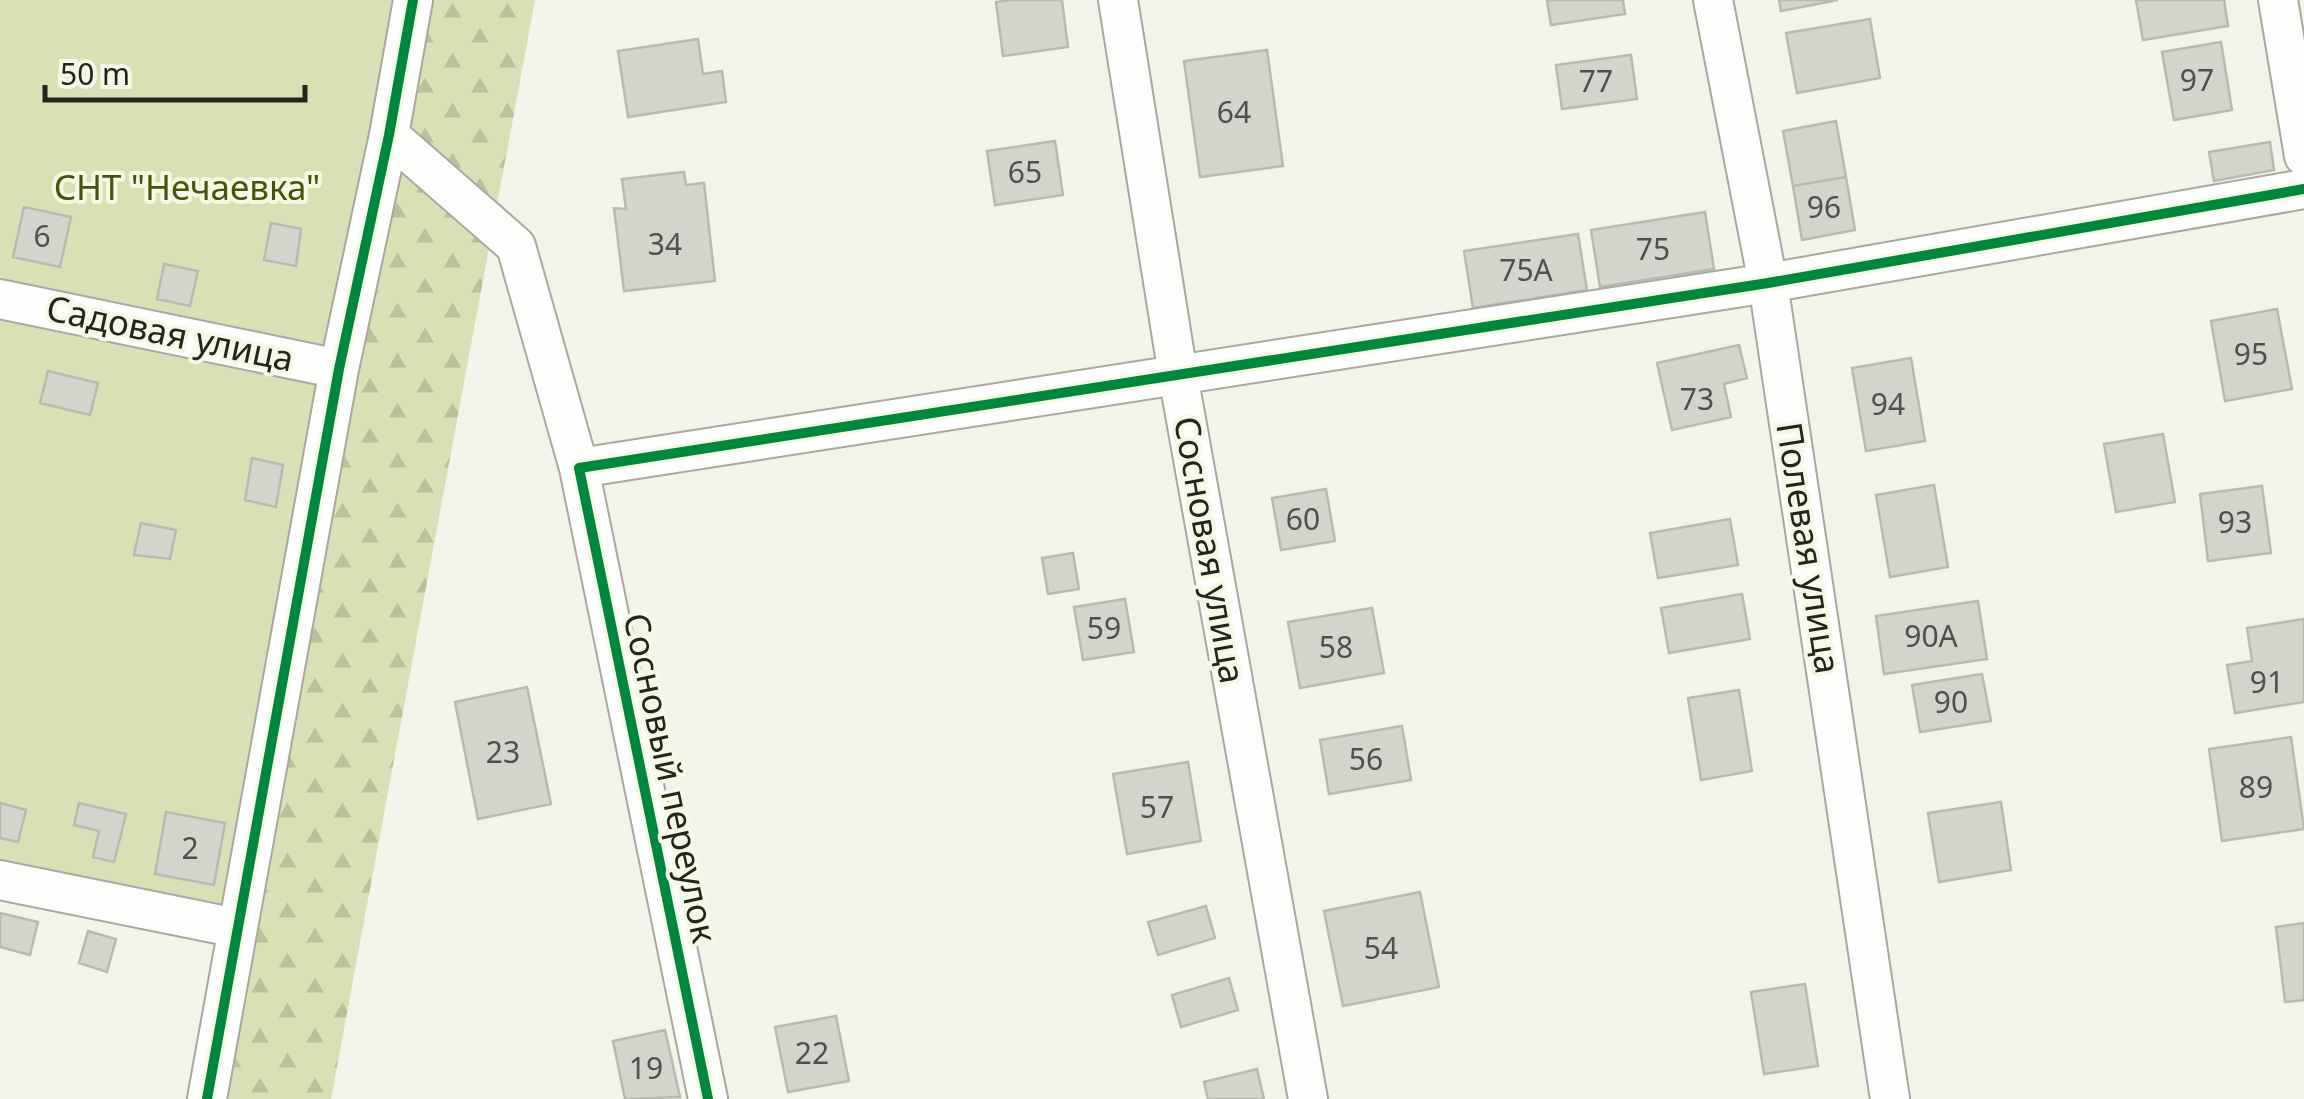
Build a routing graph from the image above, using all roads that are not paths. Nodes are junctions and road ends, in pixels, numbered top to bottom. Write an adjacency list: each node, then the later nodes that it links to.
1 (414, 0): 5 (street)
2 (1118, 0): 11 (street, Сосновая улица)
3 (1713, 0): 8 (street, Полевая улица)
4 (2278, 0): 6 (street)
5 (389, 135): 10 (street); 12 (street, Сосновый переулок)
6 (2304, 156)
7 (2304, 189): 8 (street)
8 (1768, 283): 11 (street); 18 (street, Полевая улица)
9 (0, 300): 10 (street, Садовая улица)
10 (339, 369): 14 (street)
11 (1178, 375): 12 (street); 17 (street, Сосновая улица)
12 (579, 468): 16 (street, Сосновый переулок)
13 (0, 880): 14 (street)
14 (238, 928): 15 (street)
15 (207, 1099)
16 (708, 1099)
17 (1308, 1099)
18 (1890, 1099)

